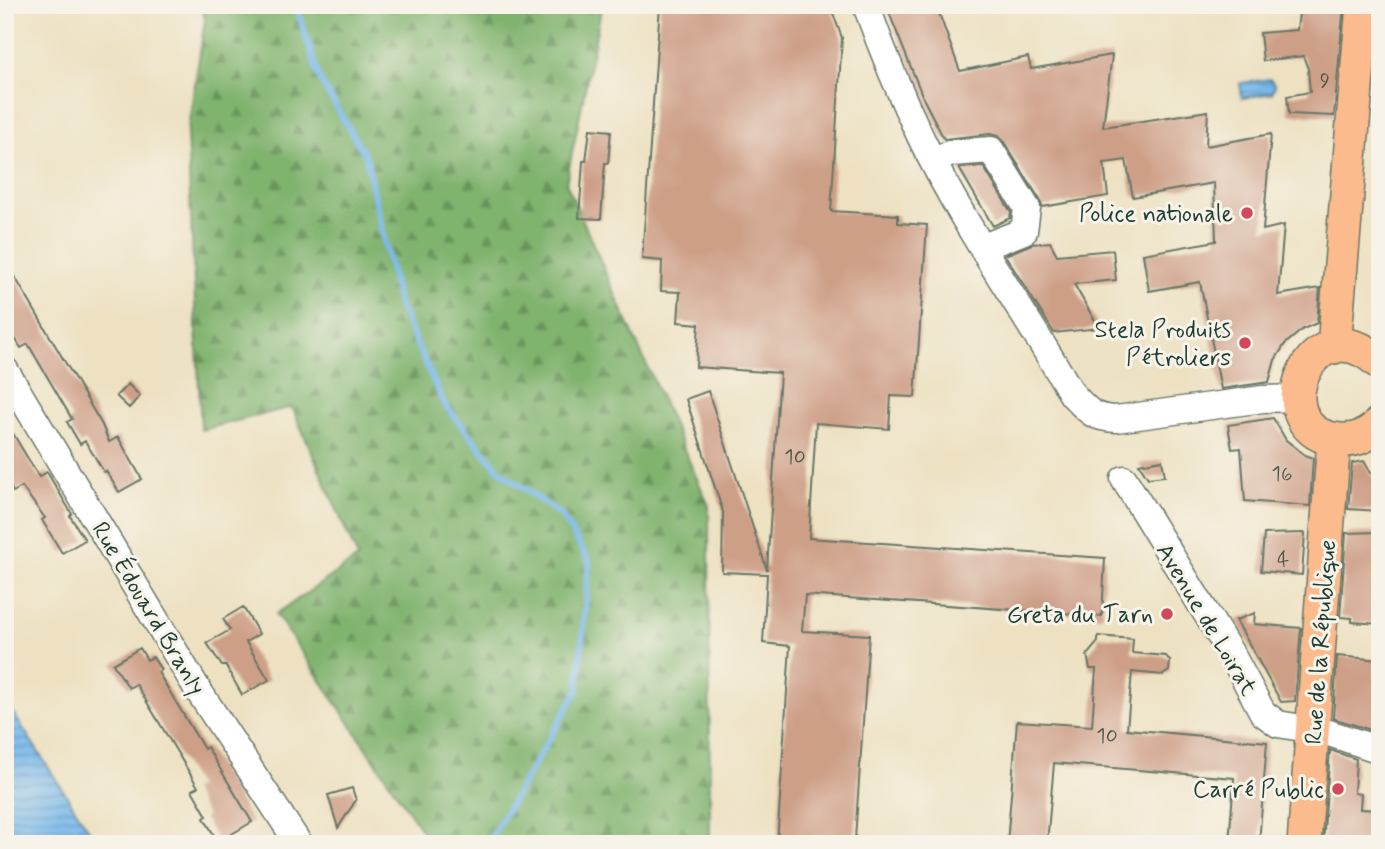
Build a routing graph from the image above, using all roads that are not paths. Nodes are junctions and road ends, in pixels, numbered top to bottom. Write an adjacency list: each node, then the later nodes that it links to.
1 (866, 5): 4 (street)
2 (1363, 5): 6 (main road)
3 (1380, 71): 6 (main road)
4 (933, 160): 5 (street); 5 (street)
5 (983, 247): 8 (street)
6 (1357, 352): 8 (main road)
7 (5, 370): 13 (street, Rue Édouard Branly)
8 (1298, 397): 9 (main road)
9 (1364, 438): 11 (main road, Rue de la République)
10 (1124, 479): 11 (street, Avenue de Loirat)
11 (1313, 729): 12 (street, Avenue de Loirat); 14 (main road, Rue de la République)
12 (1380, 750)
13 (299, 844)
14 (1304, 844)

